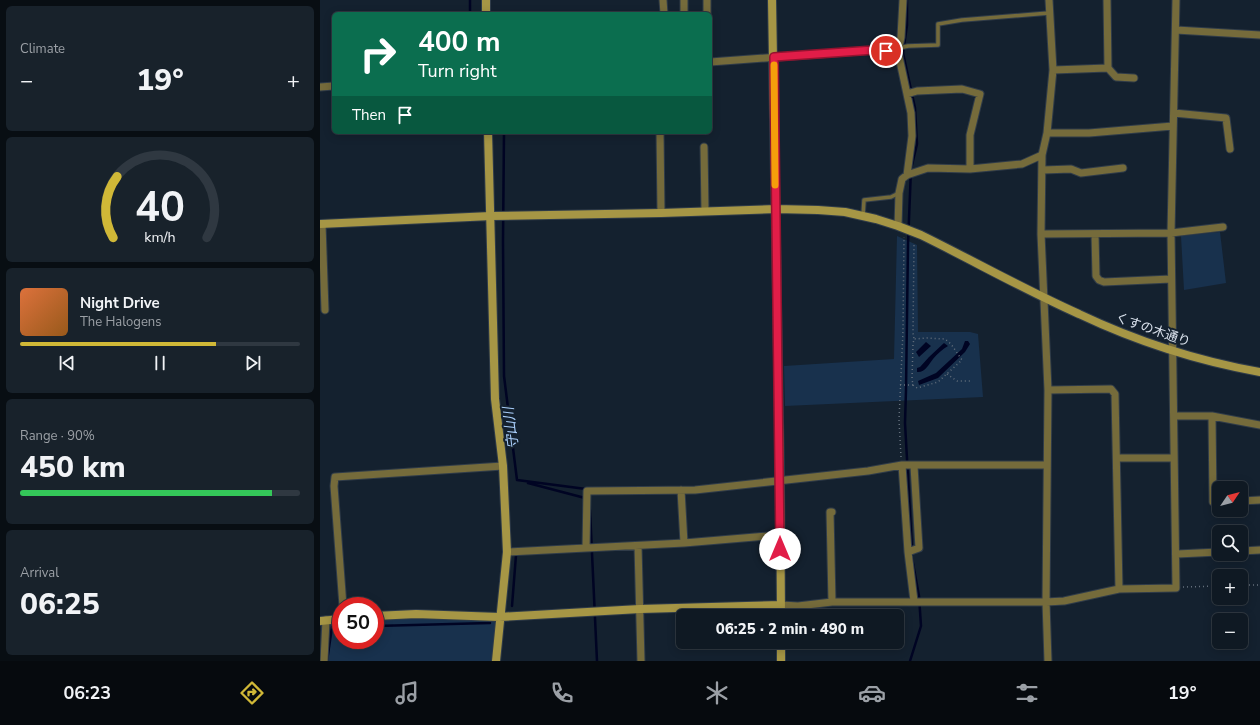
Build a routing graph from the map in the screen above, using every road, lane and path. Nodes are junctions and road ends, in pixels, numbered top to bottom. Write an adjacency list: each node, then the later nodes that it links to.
1 (486, 0): 10 (street)
2 (663, 0): 11 (street)
3 (684, 0): 12 (street)
4 (707, 0): 13 (street)
5 (772, 0): 18 (street)
6 (903, 0): 17 (street)
7 (1048, 0): 14 (street)
8 (1108, 0): 20 (street)
9 (1176, 0): 15 (street)
10 (486, 12)
11 (664, 12)
12 (684, 12)
13 (707, 12)
14 (1049, 13): 17 (lane); 21 (street)
15 (1176, 30): 16 (street); 26 (street)
16 (1260, 35)
17 (899, 50): 18 (street); 25 (street)
18 (774, 57): 19 (street); 39 (street)
19 (712, 62)
20 (1108, 68): 21 (street); 22 (street)
21 (1053, 70): 30 (street)
22 (1134, 78)
23 (332, 86): 24 (street)
24 (320, 87)
25 (911, 93): 35 (street); 37 (street)
26 (1174, 113): 27 (street); 32 (street)
27 (1173, 126): 30 (street); 47 (street)
28 (488, 134): 42 (street)
29 (660, 134): 41 (street)
30 (1047, 134): 33 (street)
31 (704, 147): 40 (street)
32 (1230, 149)
33 (1042, 155): 35 (street); 36 (street)
34 (1123, 168): 36 (street)
35 (970, 169): 37 (street)
36 (1043, 170): 48 (street)
37 (910, 173): 38 (street)
38 (900, 193): 43 (lane); 45 (street)
39 (776, 209): 40 (street, くすの木通り); 43 (street, くすの木通り); 71 (street)
40 (705, 212): 41 (street, くすの木通り)
41 (661, 213): 42 (street, くすの木通り)
42 (491, 216): 44 (street, くすの木通り); 69 (street)
43 (863, 217): 45 (street, くすの木通り)
44 (321, 224): 53 (street)
45 (901, 227): 52 (street, くすの木通り); 59 (path)
46 (1223, 227): 47 (street)
47 (1171, 233): 49 (street); 51 (street)
48 (1041, 234): 49 (street); 52 (street)
49 (1095, 234): 51 (street)
50 (914, 245): 54 (path)
51 (1171, 279): 55 (street)
52 (1044, 297): 55 (street, くすの木通り); 61 (street)
53 (325, 310)
54 (914, 339): 57 (path); 60 (path)
55 (1174, 350): 56 (street, くすの木通り); 62 (street)
56 (1260, 372)
57 (947, 374): 58 (path); 60 (path)
58 (971, 381)
59 (901, 385): 60 (path); 67 (path)
60 (913, 385)
61 (1048, 390): 65 (street); 68 (street)
62 (1174, 416): 63 (street); 66 (street)
63 (1212, 416): 64 (street); 72 (street)
64 (1260, 425)
65 (1117, 458): 66 (street); 93 (street)
66 (1174, 458): 88 (street)
67 (902, 465): 70 (street); 71 (street); 78 (street)
68 (1047, 465): 70 (street); 97 (street)
69 (503, 466): 85 (street); 94 (street)
70 (914, 466): 77 (street)
71 (780, 480): 73 (street); 79 (street)
72 (1213, 481)
73 (681, 490): 80 (street); 82 (street)
74 (1260, 500): 75 (street)
75 (1248, 501)
76 (832, 512): 96 (street)
77 (917, 514): 78 (street); 86 (street)
78 (906, 515): 86 (street)
79 (780, 535): 80 (street); 98 (street)
80 (684, 543): 81 (street)
81 (638, 546): 82 (street); 99 (street)
82 (586, 548): 85 (street)
83 (1260, 550): 84 (street)
84 (1248, 551)
85 (507, 552): 102 (street)
86 (908, 552): 95 (street)
87 (1212, 552): 88 (street)
88 (1177, 554): 92 (street)
89 (1260, 584): 90 (path)
90 (1248, 585)
91 (1212, 586): 92 (path)
92 (1176, 588): 93 (street)
93 (1119, 589): 97 (street)
94 (342, 597)
95 (914, 601): 96 (street); 97 (street)
96 (832, 602): 98 (street)
97 (1046, 602): 109 (street)
98 (781, 605): 99 (street); 100 (street)
99 (640, 609): 102 (street); 107 (street)
100 (781, 609)
101 (384, 616): 102 (street)
102 (499, 617): 106 (street)
103 (323, 621): 105 (street)
104 (781, 649): 108 (street)
105 (324, 661)
106 (496, 661)
107 (641, 661)
108 (781, 661)
109 (1048, 661)

